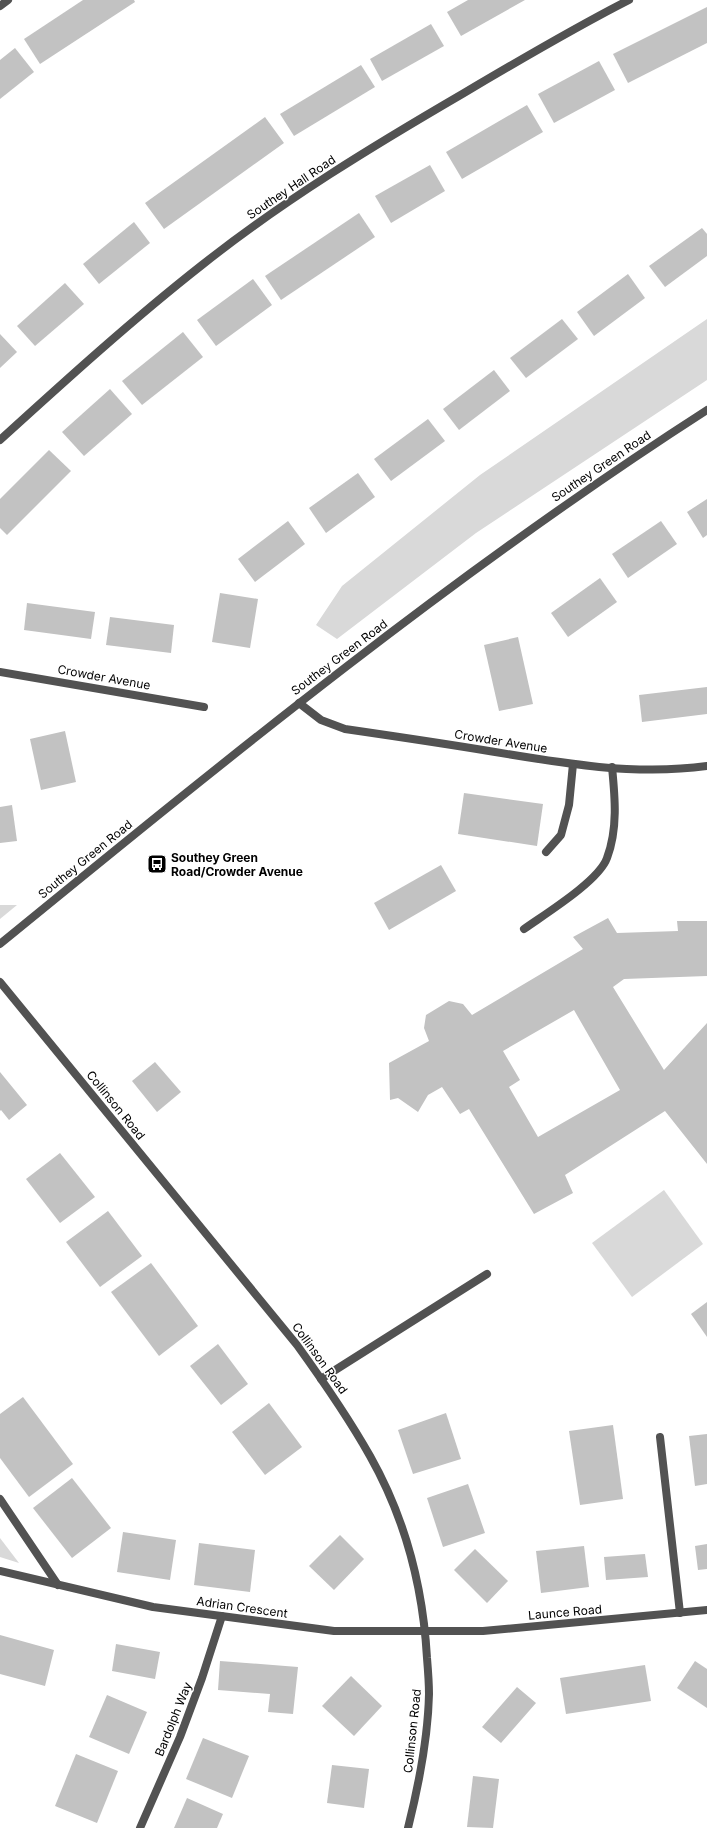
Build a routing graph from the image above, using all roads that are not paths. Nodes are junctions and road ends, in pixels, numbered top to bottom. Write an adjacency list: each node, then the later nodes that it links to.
1 (8, 0): 3 (street)
2 (629, 0): 5 (street, Southey Hall Road)
3 (0, 6)
4 (707, 410): 7 (street, Southey Green Road)
5 (0, 440)
6 (0, 672): 8 (street, Crowder Avenue)
7 (299, 703): 9 (street, Crowder Avenue); 14 (street, Southey Green Road)
8 (204, 707)
9 (573, 764): 11 (street, Crowder Avenue); 12 (street)
10 (707, 766): 11 (street, Crowder Avenue)
11 (612, 767): 13 (street)
12 (546, 852)
13 (524, 929)
14 (0, 944)
15 (0, 982): 17 (street, Collinson Road)
16 (487, 1274): 17 (street)
17 (321, 1379): 25 (street, Collinson Road)
18 (660, 1437): 23 (street)
19 (0, 1499): 21 (street)
20 (0, 1571): 21 (street, Adrian Crescent)
21 (58, 1585): 24 (street, Adrian Crescent)
22 (707, 1610): 23 (street, Launce Road)
23 (680, 1613): 25 (street, Launce Road)
24 (222, 1616): 25 (street, Adrian Crescent); 26 (street, Bardolph Way)
25 (425, 1631): 27 (street, Collinson Road)
26 (140, 1828)
27 (408, 1828)

